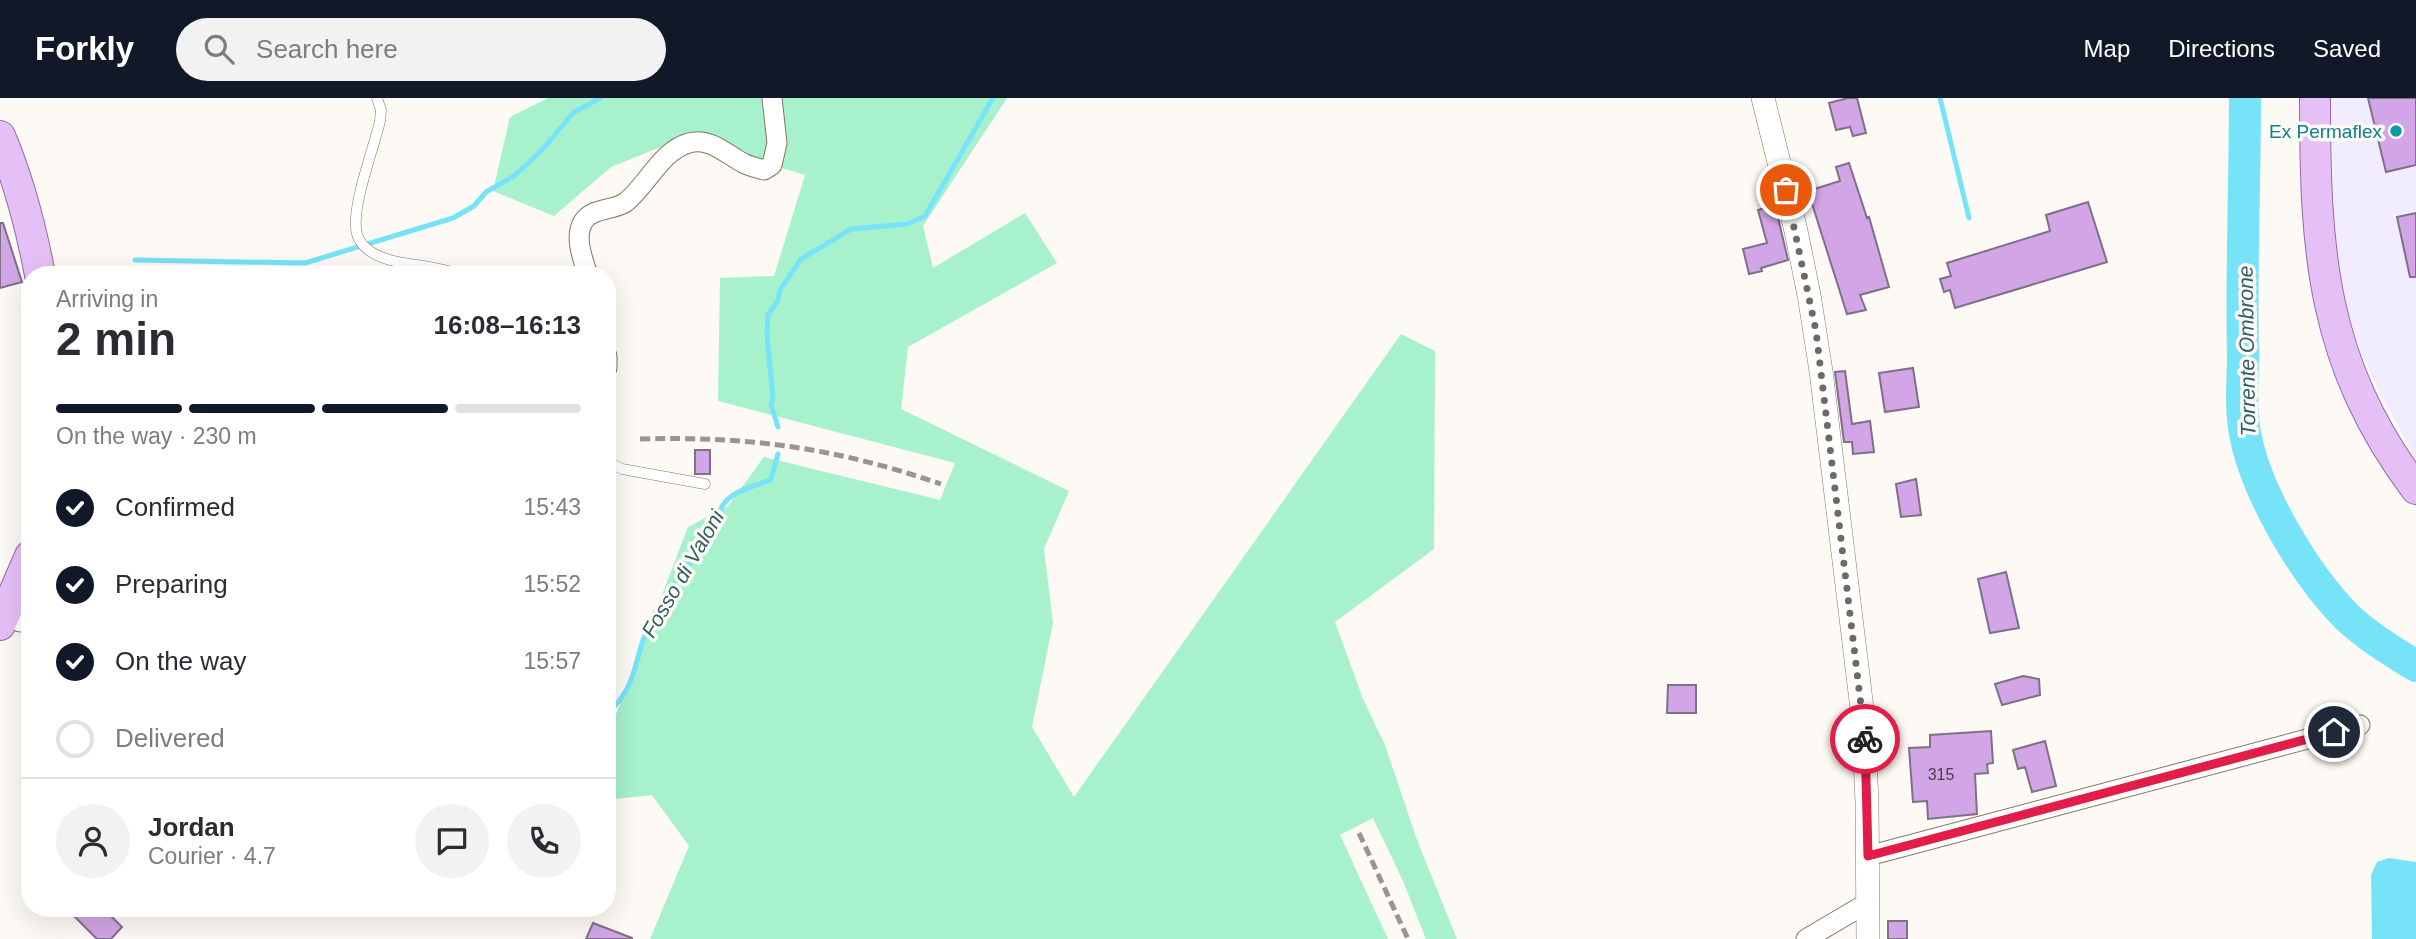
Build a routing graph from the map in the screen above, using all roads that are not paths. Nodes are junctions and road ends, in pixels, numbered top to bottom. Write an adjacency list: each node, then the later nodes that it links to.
1 (377, 98): 7 (lane)
2 (772, 98): 8 (street)
3 (1763, 98): 15 (street)
4 (2315, 98): 11 (main road)
5 (0, 136): 6 (main road)
6 (38, 266)
7 (417, 266)
8 (585, 266)
9 (616, 466): 10 (lane)
10 (705, 484)
11 (2416, 489)
12 (21, 581): 13 (main road)
13 (9, 615)
14 (2360, 725): 15 (street)
15 (1868, 856): 16 (street)
16 (1867, 903): 17 (street); 18 (street)
17 (1806, 939)
18 (1868, 939)

